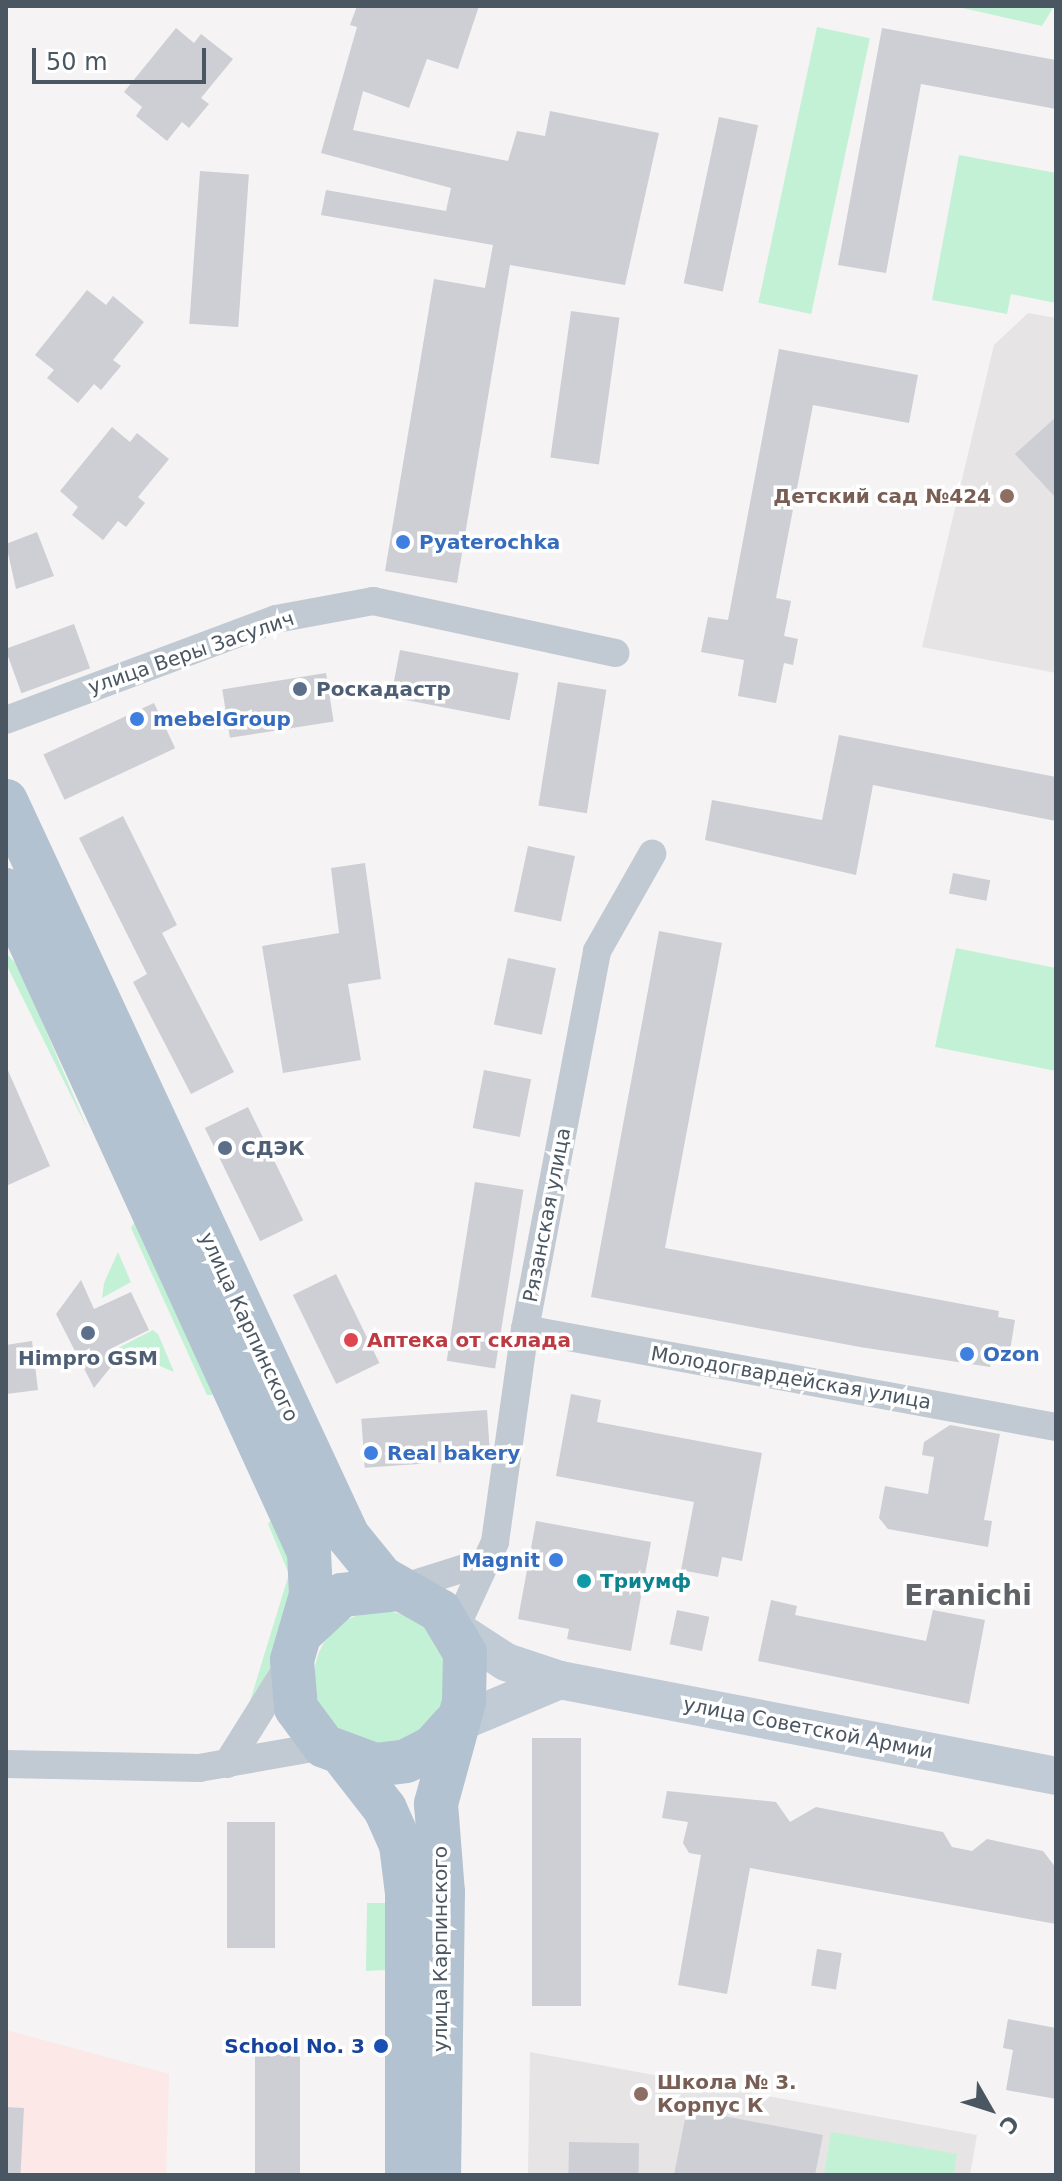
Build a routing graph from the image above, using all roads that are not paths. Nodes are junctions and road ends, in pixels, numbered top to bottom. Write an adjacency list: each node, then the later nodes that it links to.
1 (615, 653): 2 (street, улица Веры Засулич)
2 (6, 720)
3 (6, 801): 6 (main road, улица Карпинского)
4 (652, 854): 7 (street, Рязанская улица)
5 (6, 890): 6 (main road, улица Карпинского)
6 (104, 1063): 10 (main road, улица Карпинского); 12 (main road, улица Карпинского)
7 (525, 1329): 8 (street, Молодогвардейская улица); 9 (street, Рязанская улица)
8 (1056, 1427)
9 (487, 1561): 10 (street); 11 (street, Рязанская улица)
10 (398, 1589): 11 (main road, улица Карпинского); 12 (main road)
11 (455, 1629): 13 (street, улица Советской Армии); 14 (main road, улица Карпинского)
12 (297, 1647): 15 (main road, улица Карпинского); 17 (street)
13 (560, 1680): 14 (street); 18 (street, улица Советской Армии)
14 (453, 1725): 15 (main road, улица Карпинского); 20 (main road, улица Карпинского)
15 (335, 1752): 17 (street); 19 (main road, улица Карпинского)
16 (6, 1764): 17 (street)
17 (227, 1764)
18 (1056, 1776)
19 (407, 2175)
20 (439, 2175)

